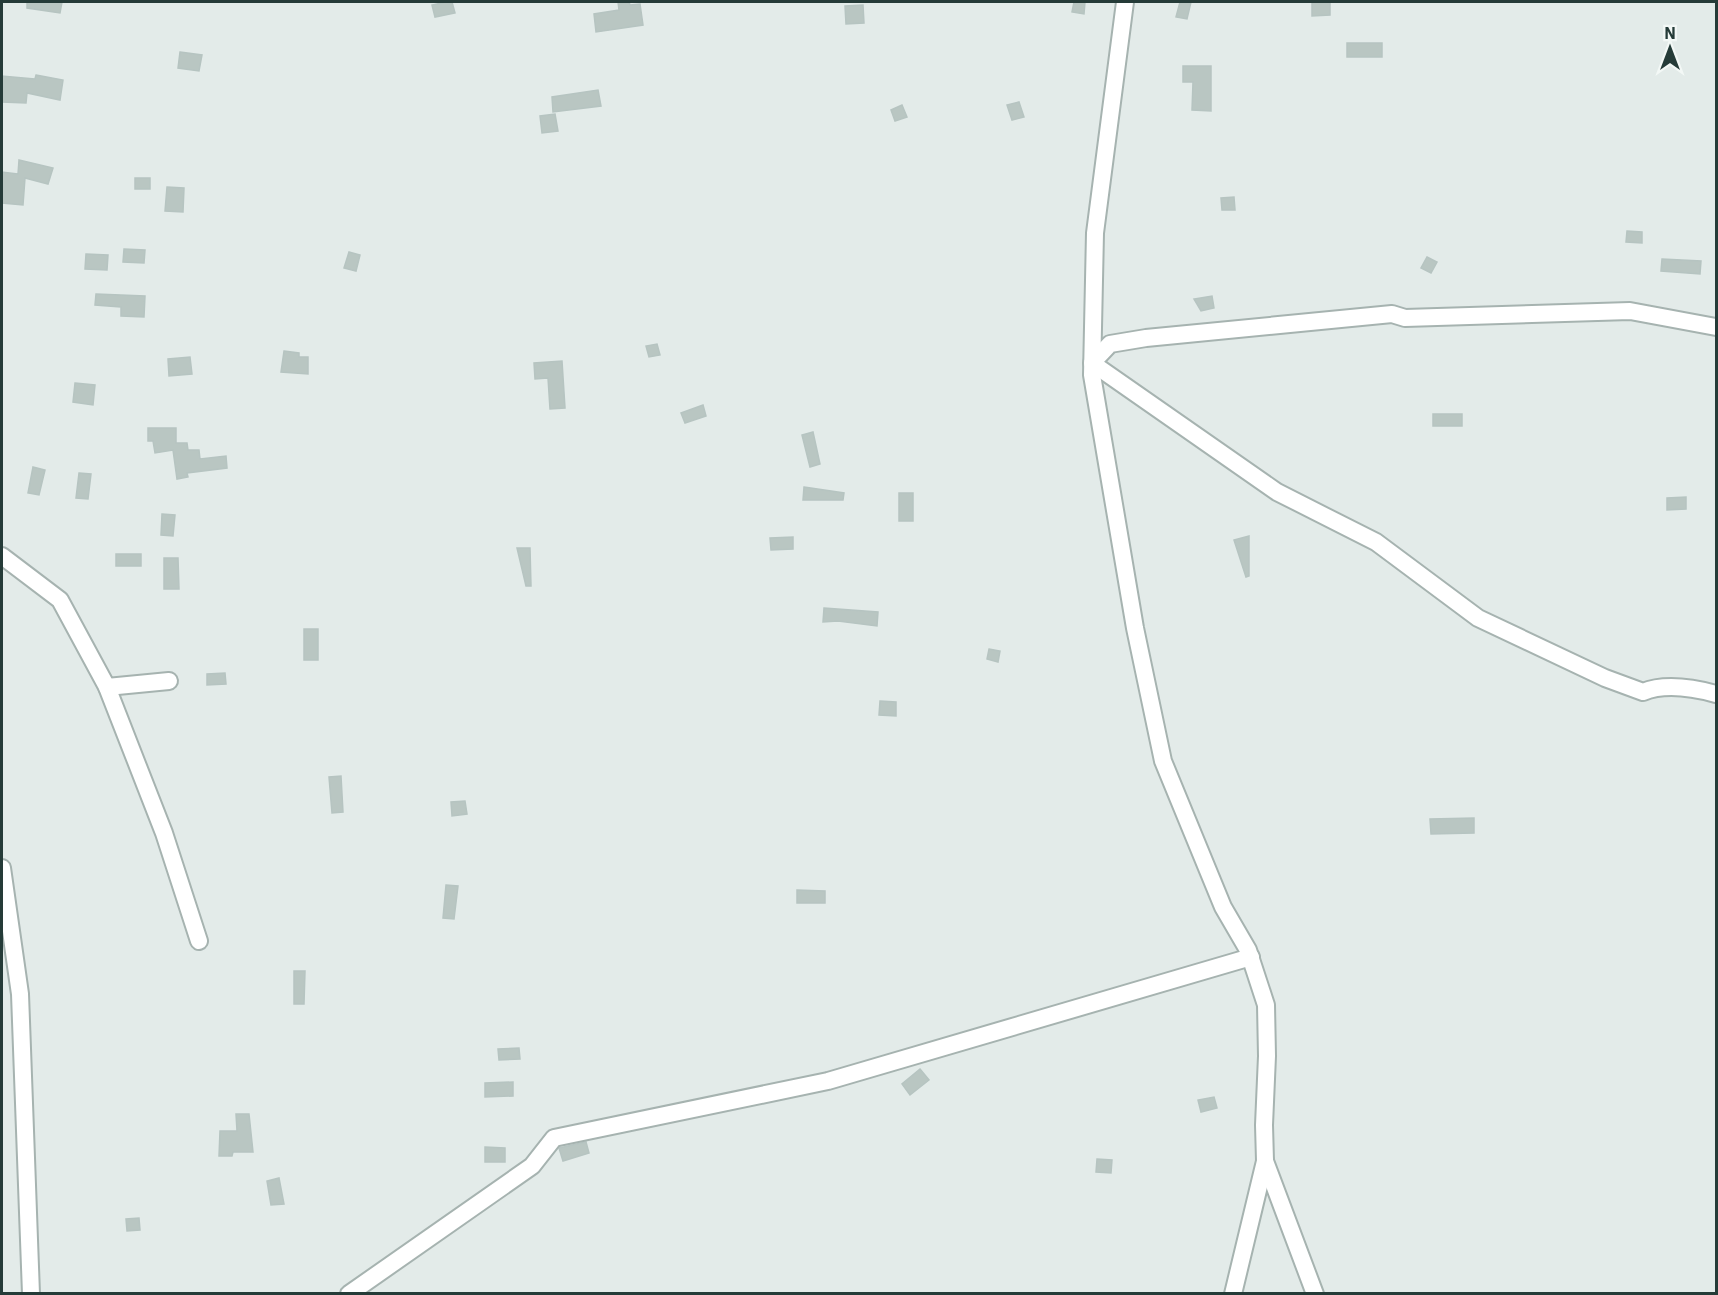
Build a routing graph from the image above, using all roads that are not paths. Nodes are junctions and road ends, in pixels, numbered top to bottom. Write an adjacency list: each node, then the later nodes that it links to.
1 (1125, 2): 3 (street)
2 (1716, 327): 3 (street)
3 (1092, 363): 7 (street); 10 (street)
4 (2, 556): 6 (street)
5 (169, 681): 6 (street)
6 (107, 687): 9 (street)
7 (1716, 694)
8 (2, 868): 12 (street)
9 (199, 941)
10 (1251, 957): 11 (street); 13 (street)
11 (1265, 1161): 14 (street); 15 (street)
12 (31, 1293)
13 (349, 1293)
14 (1233, 1293)
15 (1315, 1293)

